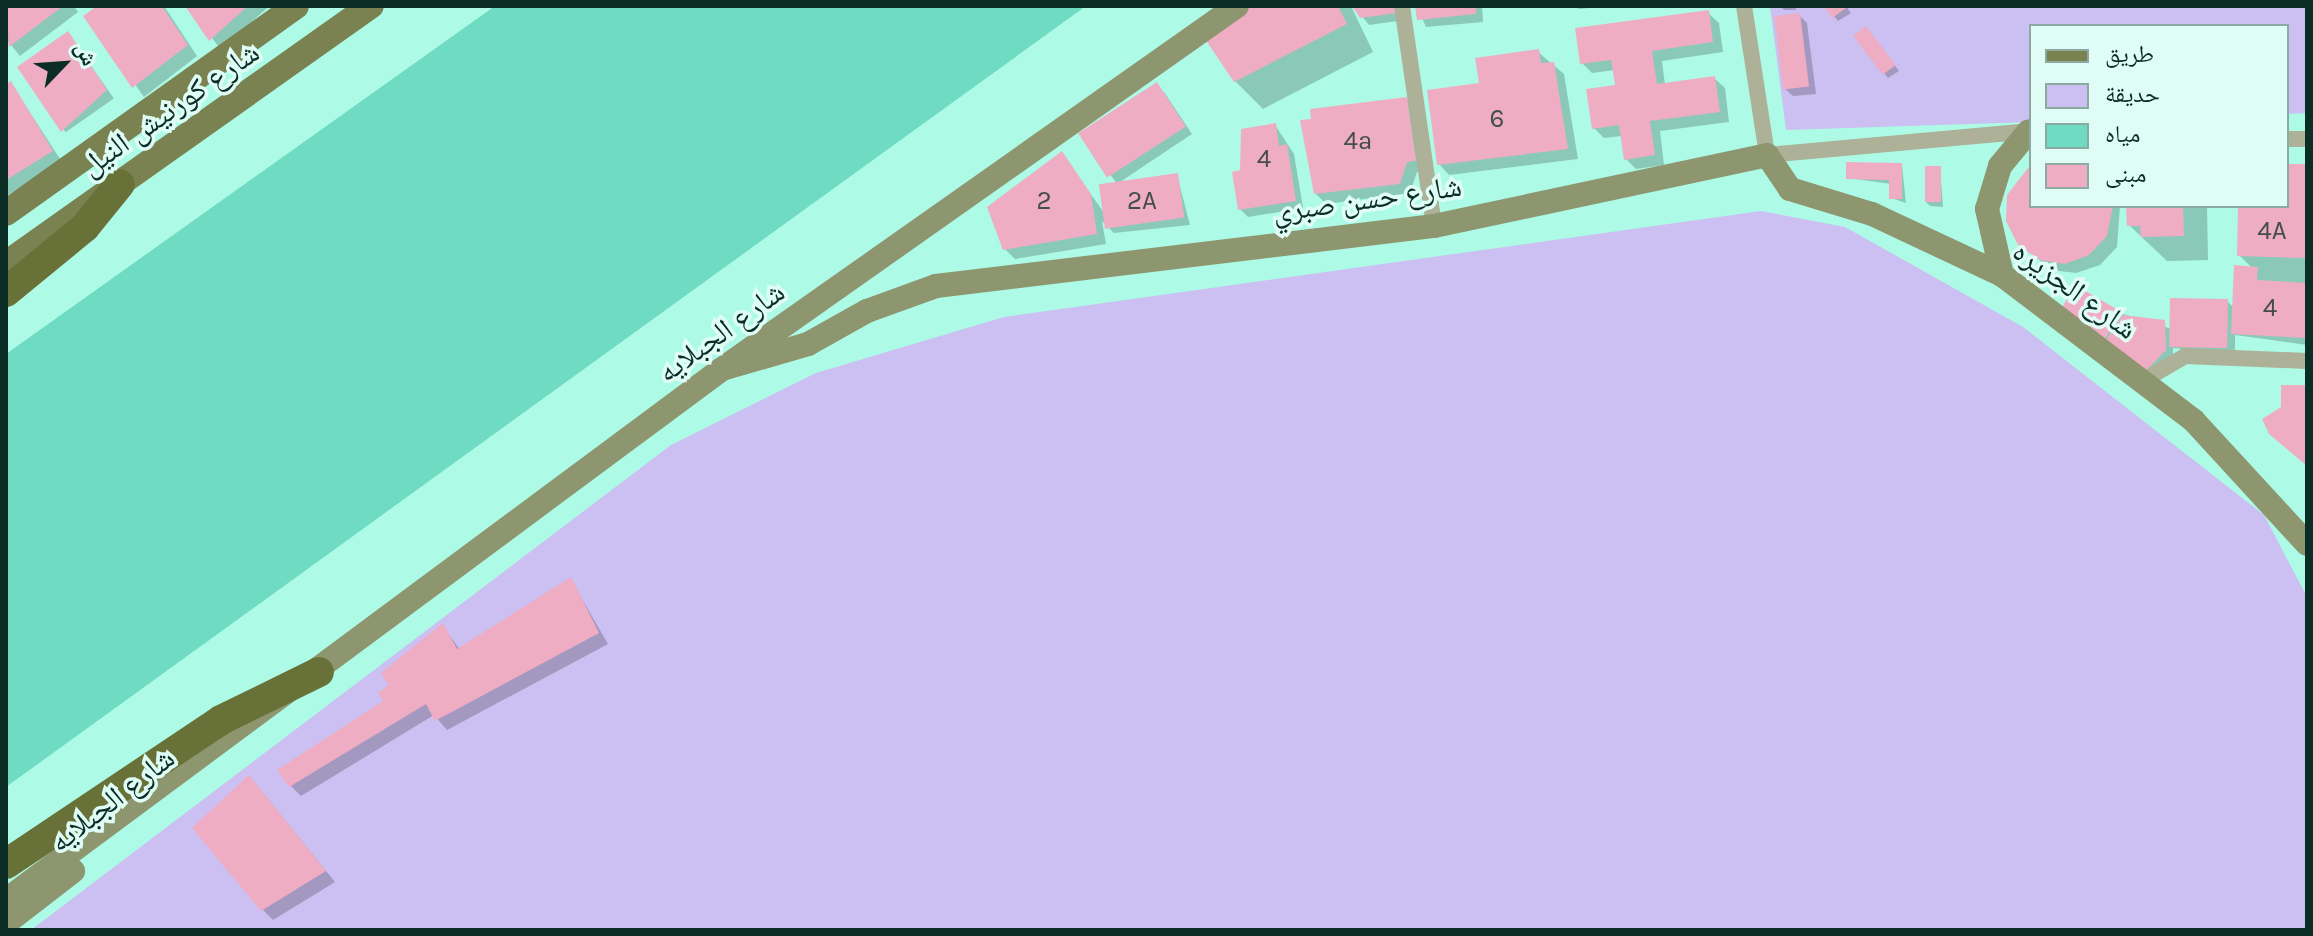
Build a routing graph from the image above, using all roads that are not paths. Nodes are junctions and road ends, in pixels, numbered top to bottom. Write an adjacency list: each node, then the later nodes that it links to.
1 (296, 6): 10 (main road, شارع كورنيش النيل)
2 (371, 6): 9 (main road, شارع كورنيش النيل)
3 (1237, 6): 16 (street, شارع الجبلايه)
4 (1402, 6): 11 (street)
5 (1744, 6): 8 (street)
6 (2029, 131): 8 (street, شارع حسن صبري)
7 (2029, 132): 13 (street)
8 (1767, 155): 11 (street, شارع حسن صبري); 13 (street, شارع الجزيره)
9 (120, 184): 12 (main road, شارع كورنيش النيل); 14 (highway)
10 (6, 213)
11 (1434, 226): 16 (street, شارع حسن صبري)
12 (6, 264)
13 (2002, 275): 17 (street, شارع الجزيره)
14 (6, 292)
15 (2307, 361): 17 (street)
16 (722, 369): 19 (street, شارع الجبلايه)
17 (2144, 380): 18 (street, شارع الجزيره)
18 (2307, 544)
19 (319, 672): 20 (street, شارع الجبلايه); 21 (highway)
20 (252, 722): 22 (street, شارع الجبلايه); 23 (street, شارع الجبلايه)
21 (6, 864)
22 (6, 900)
23 (6, 923)

